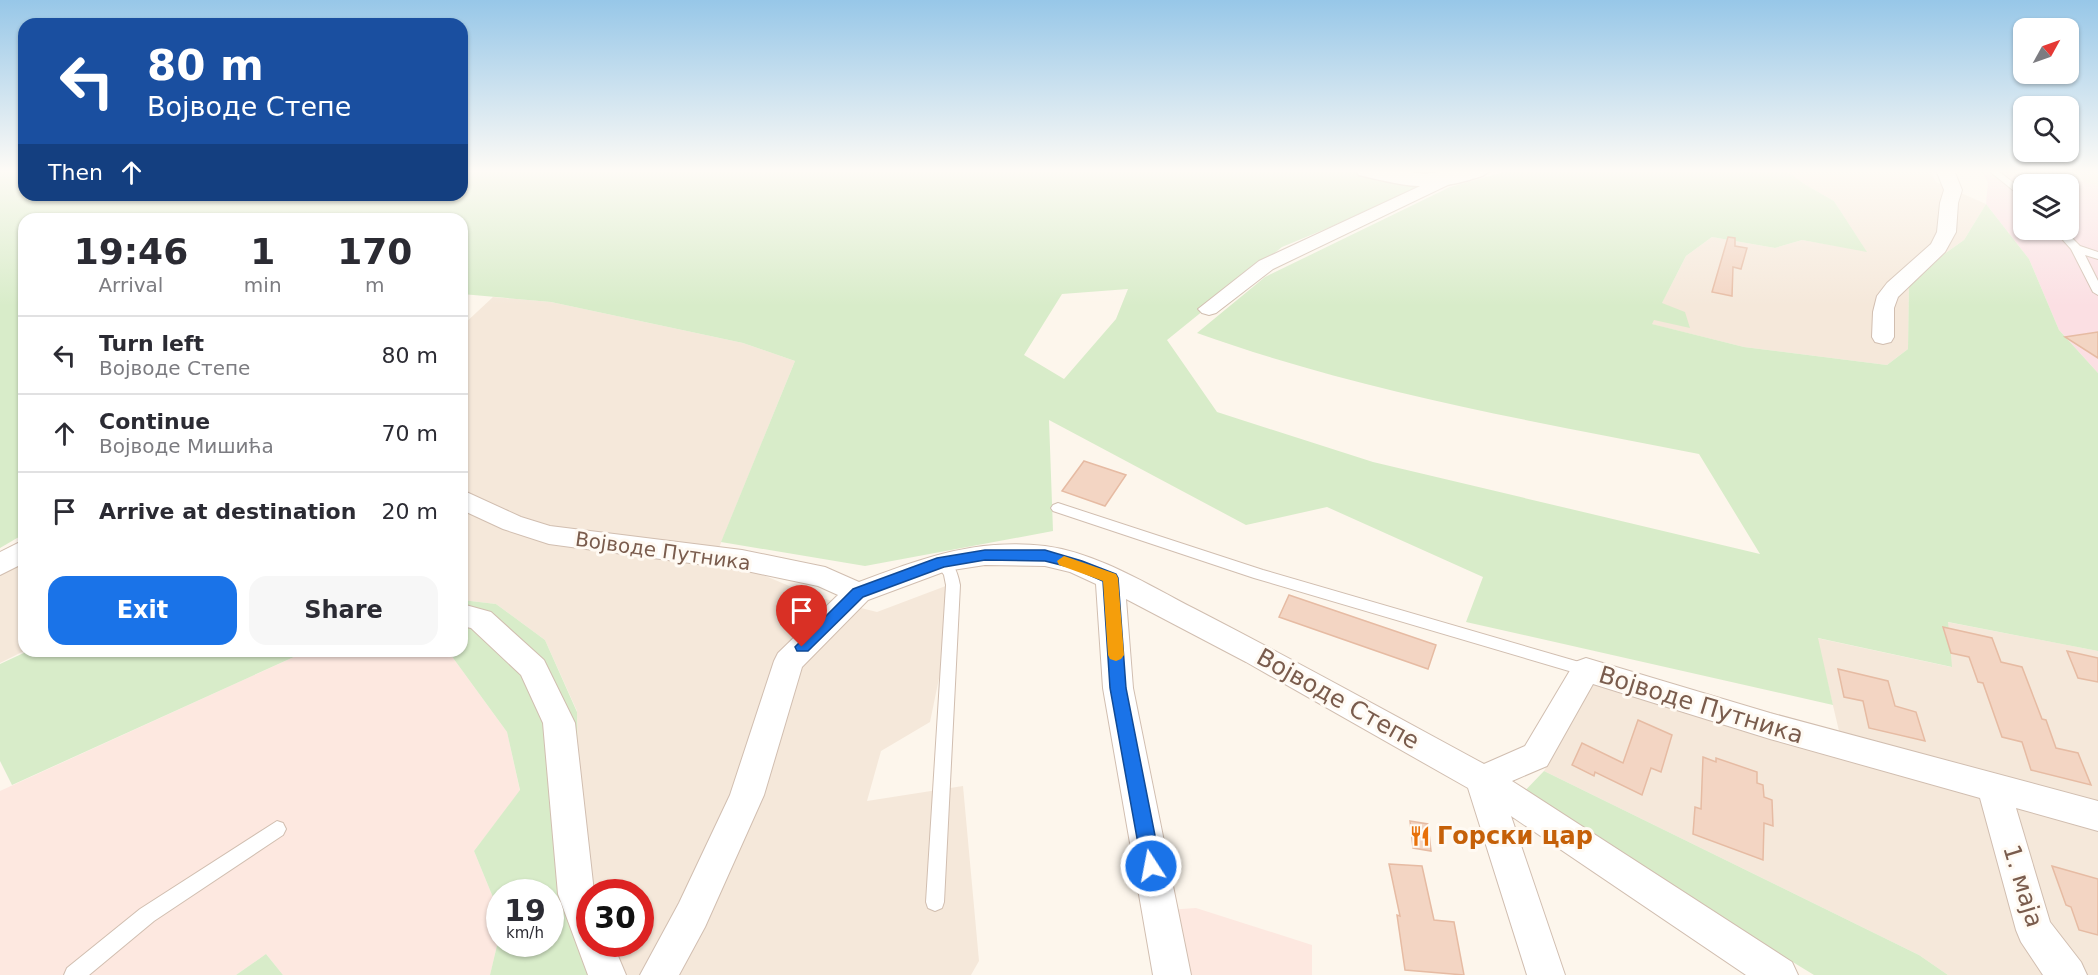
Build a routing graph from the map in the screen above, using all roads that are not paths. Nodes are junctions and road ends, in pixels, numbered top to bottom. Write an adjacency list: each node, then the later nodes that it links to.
1 (1370, 216): 7 (street)
2 (1949, 216): 8 (street)
3 (2068, 240): 4 (lane)
4 (2076, 248): 5 (lane); 6 (lane)
5 (2098, 256)
6 (2098, 292)
7 (1209, 309)
8 (1884, 337)
9 (468, 506): 15 (street, Војводе Путника)
10 (1058, 508): 17 (lane)
11 (18, 554): 13 (street)
12 (942, 562): 14 (street, Војводе Степе); 15 (street, Војводе Степе); 23 (lane)
13 (0, 565)
14 (1110, 578): 18 (street, Војводе Степе); 28 (street)
15 (858, 593): 27 (street)
16 (468, 617): 22 (street)
17 (1586, 670): 18 (street, Војводе Путника); 19 (street, Војводе Путника)
18 (1482, 779): 29 (street); 30 (street, Војводе Степе)
19 (1994, 789): 20 (street, Војводе Путника); 31 (street, 1. маја)
20 (2098, 816)
21 (277, 829): 25 (lane)
22 (576, 894)
23 (935, 902)
24 (600, 957): 26 (street)
25 (74, 975)
26 (607, 975)
27 (659, 975)
28 (1172, 975)
29 (1546, 975)
30 (1779, 975)
31 (2068, 975)

